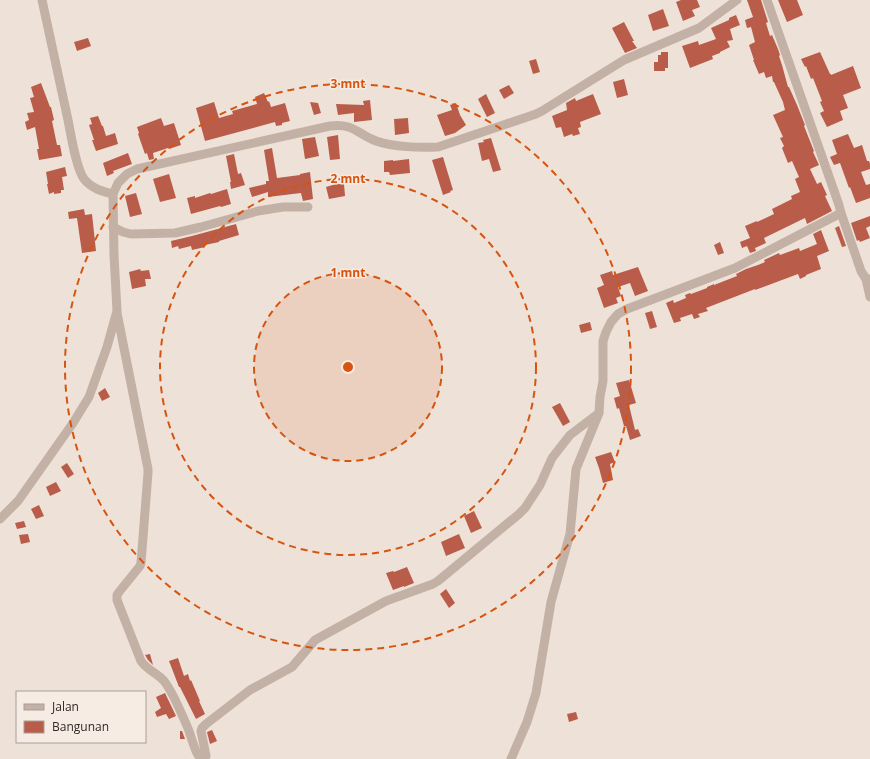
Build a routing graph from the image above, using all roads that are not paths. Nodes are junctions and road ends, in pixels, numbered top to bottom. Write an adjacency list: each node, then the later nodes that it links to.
1 (42, 0): 4 (street)
2 (737, 0): 4 (street)
3 (767, 0): 6 (street)
4 (114, 194): 7 (street)
5 (308, 207): 7 (street)
6 (841, 213): 8 (street); 11 (street)
7 (113, 226): 10 (street)
8 (868, 279): 9 (street)
9 (870, 297)
10 (117, 312): 11 (street); 12 (street)
11 (599, 413): 13 (street)
12 (0, 519)
13 (511, 759)

